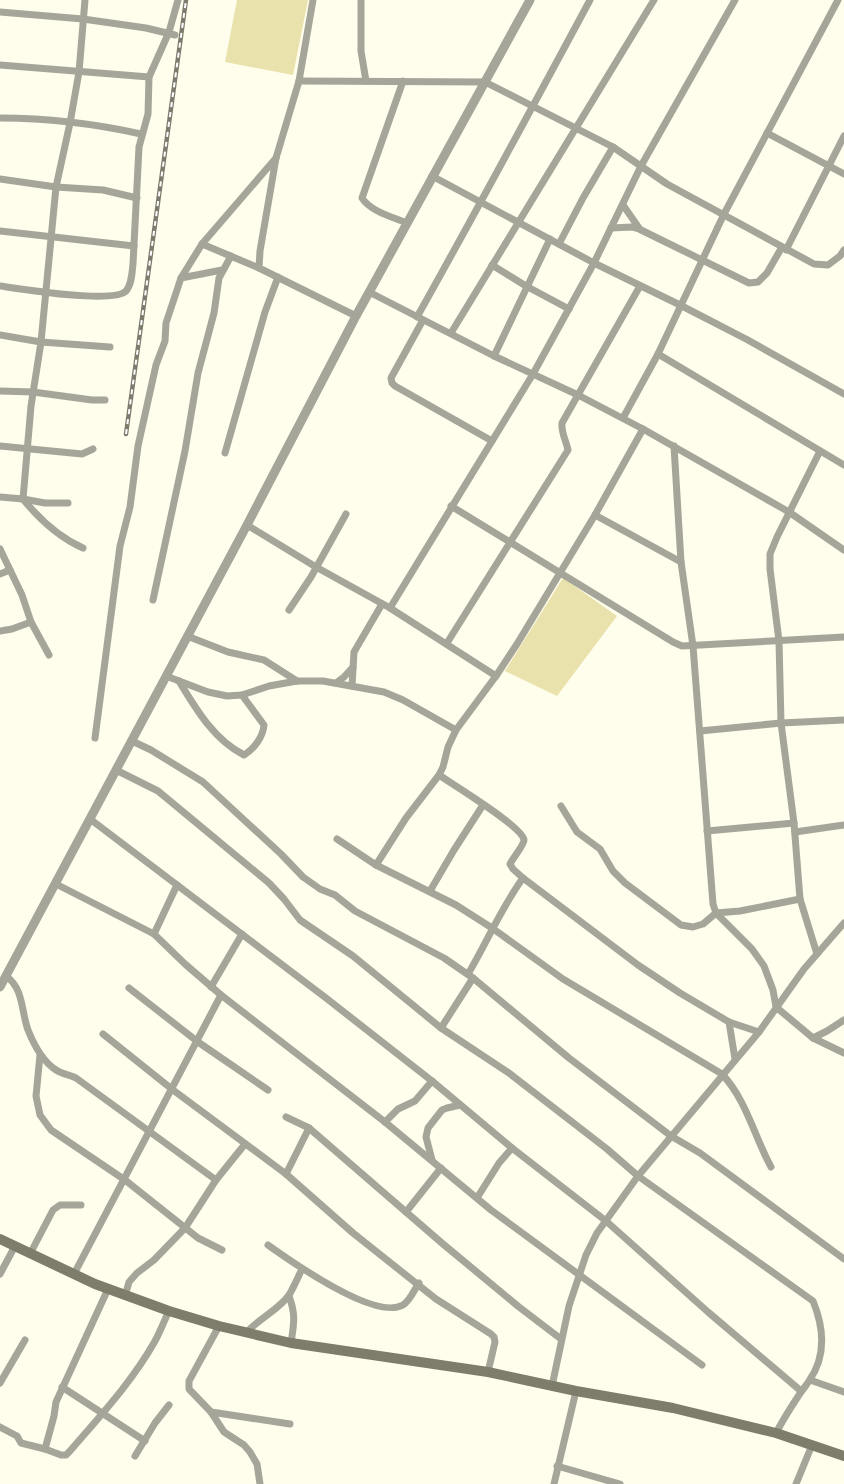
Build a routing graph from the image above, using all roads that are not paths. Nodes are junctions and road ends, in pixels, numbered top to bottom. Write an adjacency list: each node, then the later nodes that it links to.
1 (85, 0): 11 (street)
2 (178, 0): 12 (street)
3 (313, 0): 16 (street)
4 (361, 0): 17 (street)
5 (530, 0): 19 (street)
6 (590, 0): 20 (street)
7 (654, 0): 23 (street)
8 (735, 0): 29 (street)
9 (838, 0): 24 (street)
10 (0, 12): 11 (street)
11 (83, 19): 12 (street); 14 (street)
12 (172, 34): 15 (street)
13 (0, 65): 14 (street)
14 (79, 72): 15 (street); 22 (street)
15 (149, 77): 25 (street)
16 (299, 81): 17 (street); 28 (street)
17 (366, 81): 18 (street)
18 (403, 81): 19 (street); 39 (street)
19 (485, 82): 20 (street); 32 (street)
20 (532, 105): 23 (street); 36 (street)
21 (0, 118): 22 (street)
22 (70, 123): 25 (street); 34 (street)
23 (576, 128): 27 (street); 40 (street)
24 (767, 133): 30 (street); 38 (street)
25 (141, 134): 35 (street)
26 (844, 135): 30 (street)
27 (613, 147): 29 (street); 47 (street)
28 (276, 158): 46 (street); 55 (street)
29 (642, 166): 37 (street); 38 (street)
30 (828, 166): 31 (street); 49 (street)
31 (844, 174)
32 (432, 176): 36 (street); 39 (street)
33 (0, 179): 34 (street)
34 (56, 187): 35 (street); 44 (street)
35 (137, 198): 48 (street)
36 (481, 203): 40 (street); 67 (street)
37 (623, 205): 41 (street); 42 (street)
38 (724, 214): 49 (street); 52 (street)
39 (407, 223): 62 (street)
40 (518, 223): 45 (street); 54 (street)
41 (611, 228): 42 (street); 53 (street)
42 (639, 229): 52 (street)
43 (0, 231): 44 (street)
44 (51, 237): 48 (street); 63 (street)
45 (550, 239): 47 (street); 60 (street)
46 (202, 244): 51 (street); 58 (street)
47 (559, 244): 53 (street)
48 (134, 246): 63 (street)
49 (784, 248): 50 (street); 52 (street)
50 (844, 250)
51 (231, 256): 55 (street); 56 (street)
52 (701, 260): 64 (street)
53 (594, 263): 61 (street); 65 (street)
54 (492, 265): 60 (street); 68 (street)
55 (259, 268): 57 (street)
56 (222, 270): 58 (street); 107 (street)
57 (278, 277): 66 (street); 88 (street)
58 (181, 278): 131 (street)
59 (0, 286): 63 (street)
60 (526, 286): 65 (street); 73 (street)
61 (640, 286): 64 (street); 78 (street)
62 (369, 292): 66 (street); 67 (street)
63 (46, 293): 70 (street)
64 (680, 305): 72 (street); 77 (street)
65 (569, 309): 74 (street)
66 (356, 316): 97 (street)
67 (420, 318): 68 (street); 82 (street)
68 (451, 333): 73 (street)
69 (0, 335): 70 (street)
70 (41, 342): 71 (street); 76 (street)
71 (110, 347)
72 (658, 354): 80 (street); 87 (street)
73 (494, 356): 74 (street)
74 (533, 374): 78 (street); 82 (street)
75 (0, 391): 76 (street)
76 (33, 392): 79 (street); 85 (street)
77 (844, 394)
78 (578, 395): 80 (street); 98 (street)
79 (105, 400)
80 (623, 418): 81 (street)
81 (643, 429): 84 (street); 96 (street)
82 (492, 441): 93 (street)
83 (0, 446): 85 (street)
84 (674, 446): 94 (street); 102 (street)
85 (28, 449): 86 (street); 91 (street)
86 (93, 449)
87 (820, 451): 89 (street); 94 (street)
88 (225, 453)
89 (844, 465)
90 (0, 497): 91 (street)
91 (23, 499): 92 (street); 99 (street)
92 (68, 503)
93 (451, 506): 98 (street); 109 (street)
94 (789, 512): 101 (street); 115 (street)
95 (346, 514): 103 (street)
96 (595, 515): 102 (street); 105 (street)
97 (247, 525): 103 (street); 113 (street)
98 (510, 542): 105 (street); 116 (street)
99 (83, 548)
100 (0, 549): 104 (street)
101 (844, 550)
102 (681, 562): 117 (street)
103 (316, 567): 108 (street); 110 (street)
104 (10, 570): 106 (street); 111 (street)
105 (560, 573): 117 (street); 121 (street)
106 (0, 574)
107 (153, 600)
108 (382, 604): 109 (street); 119 (street)
109 (390, 608): 116 (street)
110 (289, 610)
111 (32, 622): 112 (street); 118 (street)
112 (0, 631)
113 (187, 636): 120 (street); 123 (street)
114 (844, 637): 115 (street)
115 (779, 641): 117 (street); 128 (street)
116 (447, 643): 121 (street)
117 (693, 646): 130 (street)
118 (49, 655)
119 (353, 666): 124 (street); 125 (street)
120 (166, 676): 122 (street); 132 (street)
121 (496, 676): 129 (street)
122 (179, 681): 126 (street); 126 (street)
123 (297, 681): 124 (street); 126 (street)
124 (336, 683): 125 (street)
125 (352, 686): 129 (street)
126 (242, 695)
127 (844, 720): 128 (street)
128 (781, 723): 130 (street); 139 (street)
129 (456, 730): 134 (street)
130 (700, 731): 140 (street)
131 (95, 738)
132 (132, 741): 133 (street); 154 (street)
133 (116, 770): 137 (street); 162 (street)
134 (439, 775): 135 (street); 142 (street)
135 (483, 804): 143 (street); 146 (street)
136 (561, 806): 148 (street)
137 (90, 819): 144 (street); 145 (street)
138 (844, 825): 139 (street)
139 (794, 827): 140 (street); 147 (street)
140 (707, 831): 148 (street)
141 (337, 839): 142 (street)
142 (376, 865): 146 (street)
143 (523, 878): 150 (street); 161 (street)
144 (56, 884): 151 (street); 155 (street)
145 (177, 885): 151 (street); 152 (street)
146 (430, 891): 150 (street)
147 (800, 899): 148 (street); 153 (street)
148 (716, 913): 159 (street)
149 (844, 923): 153 (street)
150 (492, 928): 154 (street); 170 (street)
151 (154, 934): 156 (street)
152 (242, 934): 156 (street); 171 (street)
153 (817, 954): 159 (street)
154 (470, 976): 162 (street); 179 (street)
155 (2, 981): 168 (street)
156 (211, 987): 158 (street)
157 (130, 988): 166 (street)
158 (221, 995): 166 (street); 176 (street)
159 (776, 1007): 163 (street); 165 (street)
160 (844, 1020): 165 (street)
161 (729, 1022): 163 (street); 169 (street)
162 (440, 1028): 186 (street)
163 (759, 1032): 169 (street)
164 (103, 1034): 172 (street)
165 (813, 1038): 167 (street)
166 (198, 1042): 172 (street); 173 (street)
167 (844, 1053)
168 (40, 1055): 178 (street); 187 (street)
169 (735, 1059): 170 (street)
170 (723, 1074): 179 (street); 183 (street)
171 (432, 1081): 174 (street); 176 (street)
172 (173, 1090): 178 (street); 180 (street)
173 (268, 1090)
174 (460, 1105): 181 (street); 182 (street)
175 (286, 1117): 177 (street)
176 (385, 1122): 182 (street)
177 (309, 1128): 185 (street); 191 (street)
178 (151, 1131): 187 (street); 188 (street)
179 (671, 1136): 186 (street); 199 (street)
180 (245, 1144): 185 (street); 188 (street)
181 (512, 1148): 189 (street); 192 (street)
182 (432, 1161): 184 (street)
183 (771, 1167)
184 (441, 1168): 189 (street); 191 (street)
185 (286, 1174): 204 (street)
186 (638, 1176): 192 (street); 216 (street)
187 (125, 1180): 193 (street); 202 (street)
188 (216, 1180): 193 (street)
189 (477, 1198): 203 (street)
190 (81, 1205): 198 (street)
191 (406, 1212): 211 (street)
192 (606, 1221): 203 (street); 221 (street)
193 (185, 1228): 197 (street); 206 (street)
194 (0, 1239): 196 (main road)
195 (268, 1245): 200 (street)
196 (15, 1247): 198 (main road); 201 (street)
197 (222, 1250)
198 (30, 1254): 202 (main road)
199 (844, 1259)
200 (302, 1269): 204 (street); 207 (street)
201 (0, 1274)
202 (74, 1274): 205 (main road)
203 (579, 1274): 211 (street); 214 (street)
204 (419, 1283): 215 (street)
205 (108, 1289): 206 (main road); 219 (street)
206 (125, 1296): 208 (main road)
207 (289, 1296): 210 (street); 213 (street)
208 (169, 1311): 209 (main road); 225 (street)
209 (219, 1326): 210 (main road); 224 (street)
210 (246, 1333): 213 (main road)
211 (561, 1339): 218 (street)
212 (25, 1340): 217 (street)
213 (291, 1343): 215 (main road)
214 (702, 1364)
215 (488, 1372): 218 (main road)
216 (810, 1380): 221 (street); 222 (street)
217 (0, 1383)
218 (552, 1386): 220 (main road)
219 (62, 1387): 225 (street); 231 (street)
220 (576, 1391): 228 (main road); 234 (street)
221 (801, 1391): 228 (street)
222 (844, 1392)
223 (169, 1405): 229 (street)
224 (211, 1412): 226 (street); 235 (street)
225 (103, 1413): 229 (street); 231 (street)
226 (290, 1424)
227 (0, 1427): 231 (street)
228 (776, 1433): 230 (main road)
229 (145, 1441): 232 (street)
230 (812, 1445): 233 (main road); 238 (street)
231 (45, 1449)
232 (135, 1456)
233 (844, 1456)
234 (557, 1466): 236 (street); 237 (street)
235 (260, 1484)
236 (554, 1484)
237 (621, 1484)
238 (796, 1484)

